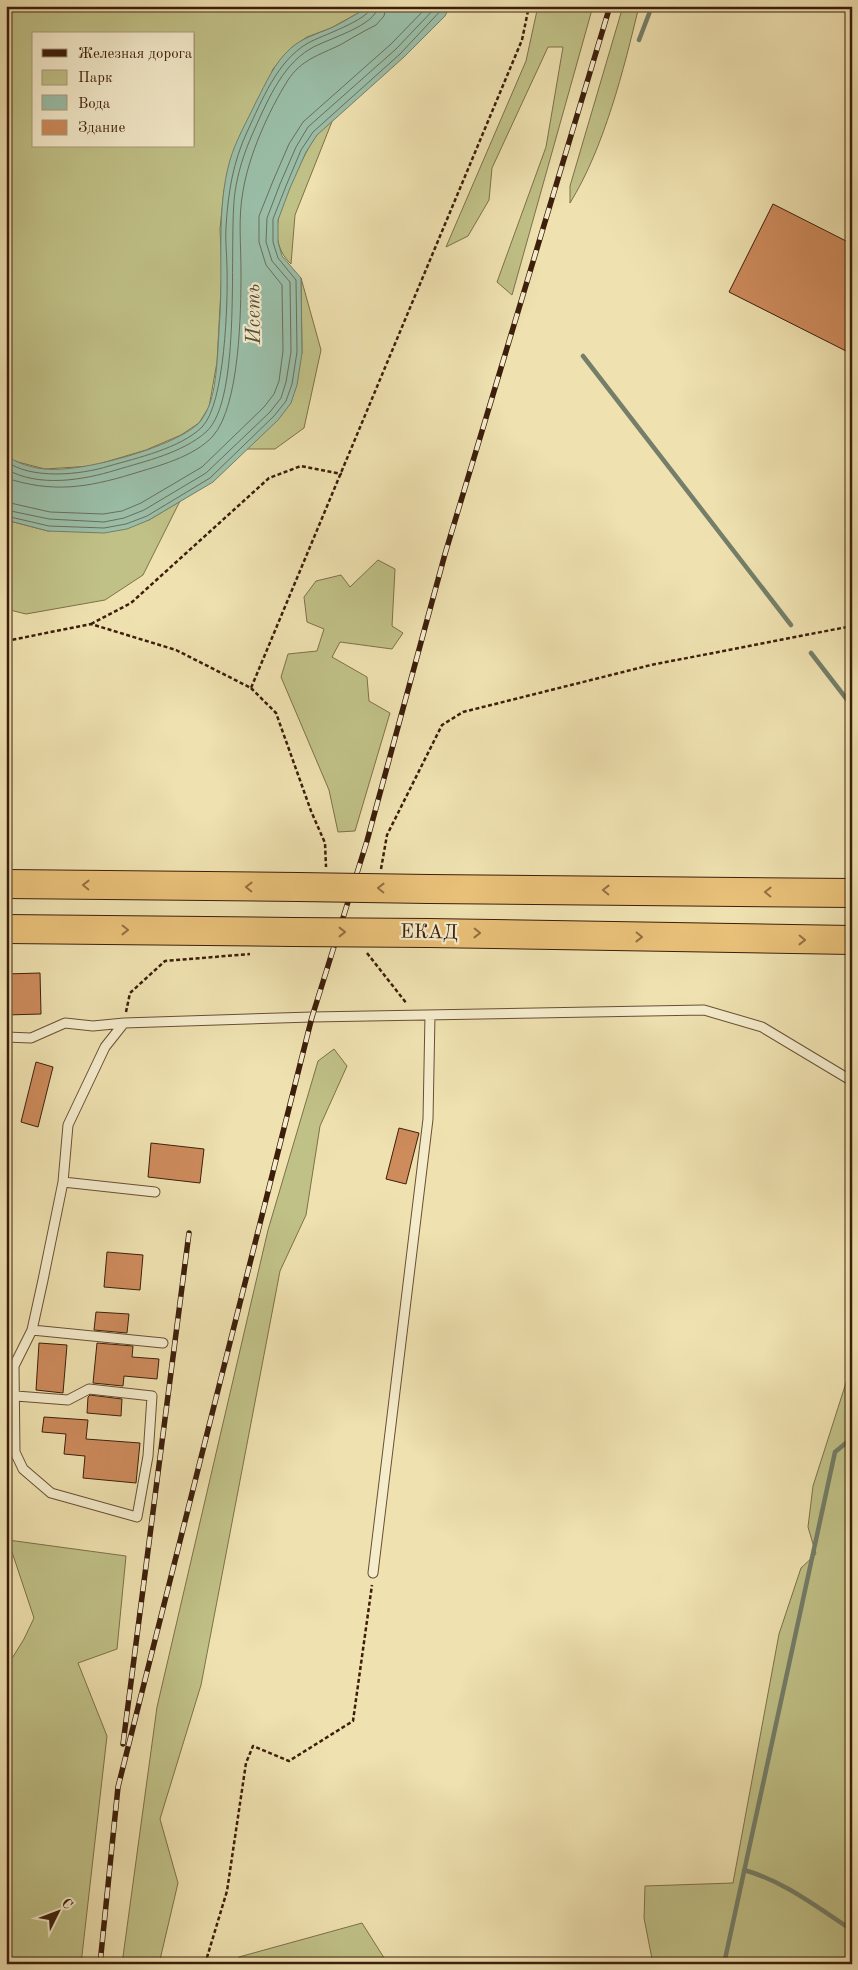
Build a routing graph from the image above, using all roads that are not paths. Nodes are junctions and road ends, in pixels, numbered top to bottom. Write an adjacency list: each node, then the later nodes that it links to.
1 (6, 884): 2 (highway, one-way to 1, bridge)
2 (852, 893)
3 (6, 929): 4 (highway, ЕКАД, one-way to 4, bridge)
4 (852, 940)
5 (430, 1015): 6 (lane); 8 (lane); 14 (lane)
6 (124, 1024): 7 (lane); 9 (lane)
7 (6, 1037)
8 (852, 1081)
9 (63, 1182): 10 (lane); 11 (lane)
10 (155, 1192)
11 (32, 1330): 12 (lane); 13 (lane)
12 (163, 1343)
13 (16, 1396): 13 (lane)
14 (373, 1574)

